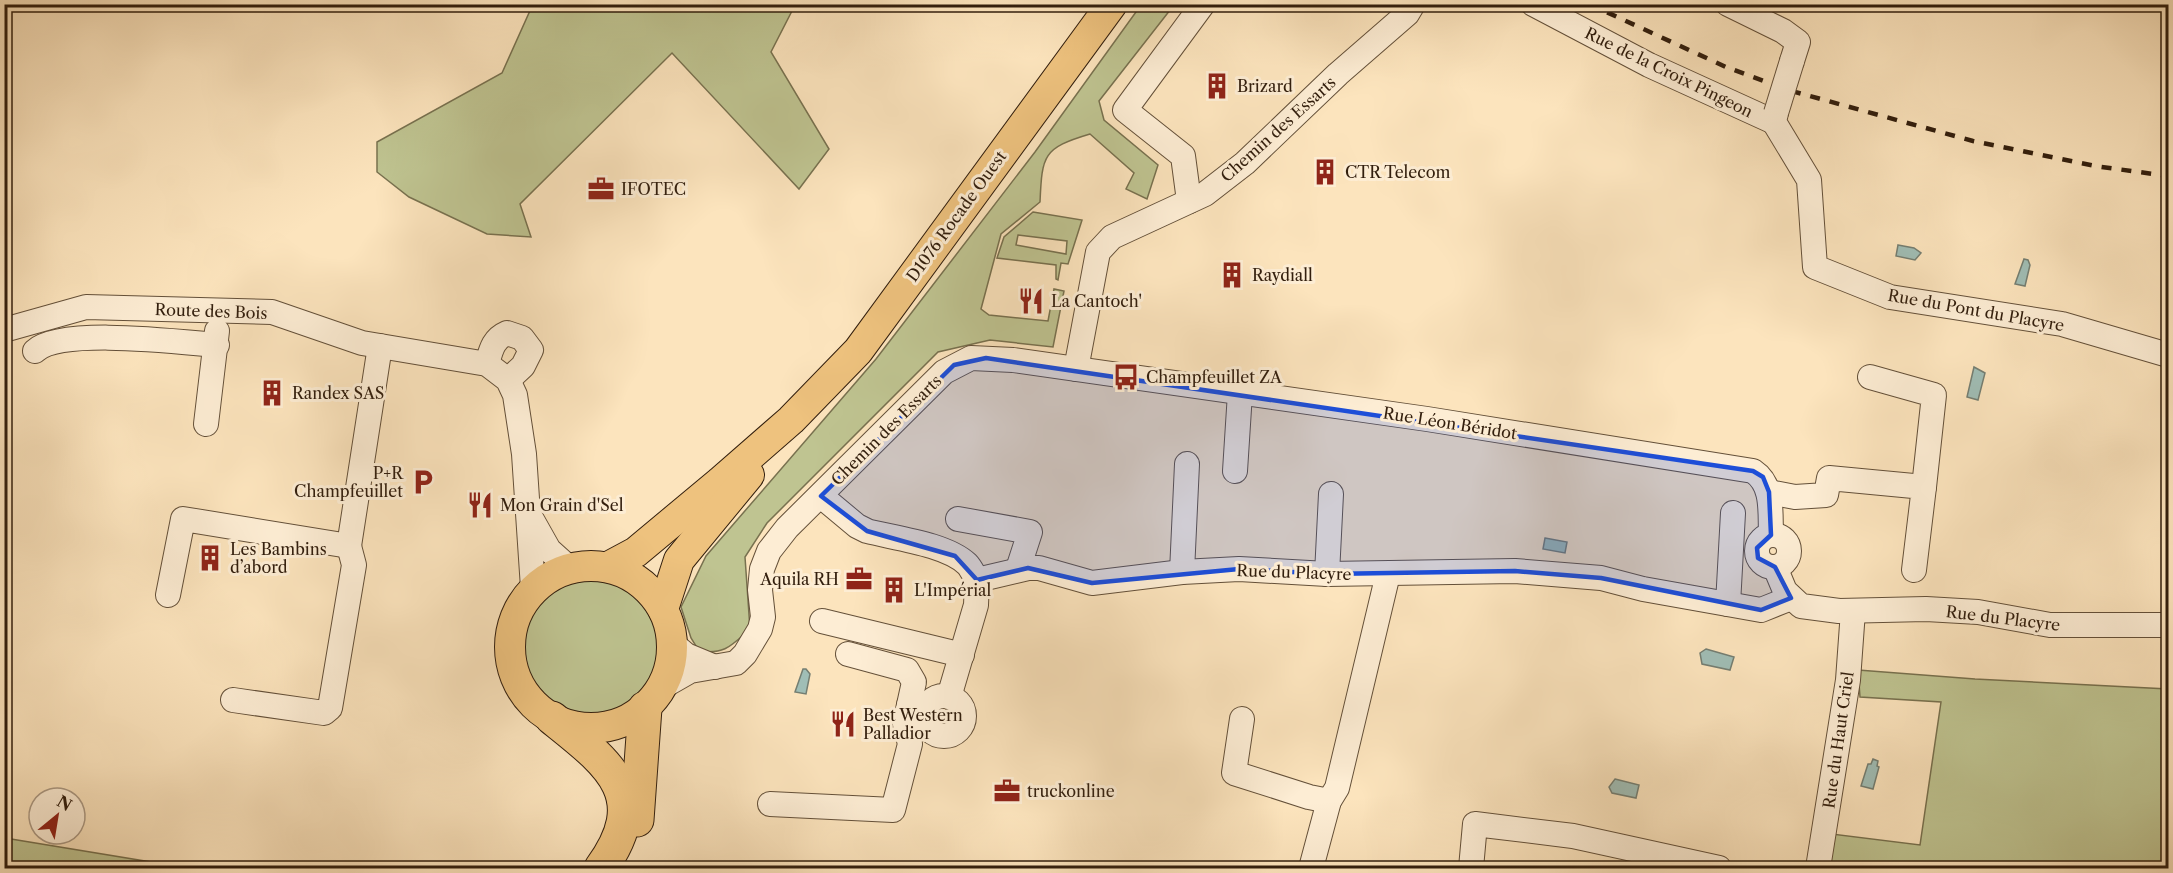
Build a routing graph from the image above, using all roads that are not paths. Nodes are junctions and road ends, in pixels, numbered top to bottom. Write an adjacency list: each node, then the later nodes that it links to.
1 (1112, 4): 19 (main road, D1076 Rocade Ouest)
2 (1203, 4): 7 (street)
3 (1413, 4): 7 (street, Chemin des Essarts)
4 (1533, 4): 6 (street, Rue de la Croix Pingeon)
5 (1728, 4): 6 (street, bridge)
6 (1775, 117): 13 (street, Rue du Pont du Placyre)
7 (1189, 201): 15 (street, Chemin des Essarts)
8 (219, 311): 9 (street, Route des Bois); 10 (street); 11 (street, Route des Bois)
9 (4, 330)
10 (217, 345): 12 (street); 20 (street)
11 (380, 346): 14 (street, Route des Bois); 30 (street)
12 (35, 351)
13 (2169, 355)
14 (487, 364): 17 (street); 17 (street)
15 (1076, 369): 18 (street, Rue Léon Béridot); 26 (street, Chemin des Essarts)
16 (1870, 377): 23 (street)
17 (508, 380): 28 (street)
18 (1240, 393): 22 (street); 24 (street, Rue Léon Béridot)
19 (791, 420): 31 (main road); 43 (main road)
20 (206, 424)
21 (1187, 464): 35 (street)
22 (1235, 471)
23 (1924, 487): 24 (street); 34 (street)
24 (1768, 492): 41 (street)
25 (1331, 494): 36 (street)
26 (821, 496): 38 (street); 50 (street, Chemin des Essarts)
27 (1733, 513): 42 (street)
28 (528, 514): 32 (street); 39 (street)
29 (958, 519): 33 (street)
30 (350, 546): 40 (street); 53 (street)
31 (608, 567): 32 (main road); 43 (main road)
32 (569, 568): 39 (main road)
33 (1018, 569): 35 (street, Rue du Placyre); 38 (street, Rue du Placyre)
34 (1914, 570)
35 (1182, 572): 36 (street, Rue du Placyre)
36 (1327, 574): 37 (street, Rue du Placyre)
37 (1388, 574): 42 (street, Rue du Placyre); 57 (street)
38 (977, 580): 49 (street)
39 (534, 588): 55 (main road)
40 (168, 595)
41 (1796, 602): 42 (street, Rue du Placyre); 44 (street, Rue du Placyre)
42 (1728, 604)
43 (663, 609): 47 (main road)
44 (1853, 611): 46 (street, Rue du Placyre); 65 (street, Rue du Haut Criel)
45 (822, 621): 49 (street)
46 (2169, 625)
47 (672, 644): 50 (street); 52 (main road)
48 (848, 654): 54 (street)
49 (962, 655): 51 (street)
50 (717, 668): 52 (street, Chemin des Essarts)
51 (949, 697): 54 (street); 54 (street)
52 (653, 698): 55 (main road); 61 (highway)
53 (233, 700)
54 (917, 707): 58 (street)
55 (552, 718): 60 (highway)
56 (1242, 719): 57 (street)
57 (1329, 801): 62 (street)
58 (770, 804)
59 (1628, 859): 63 (street); 64 (street)
60 (602, 868)
61 (618, 868)
62 (1311, 868)
63 (1471, 868)
64 (1719, 868)
65 (1818, 868)

